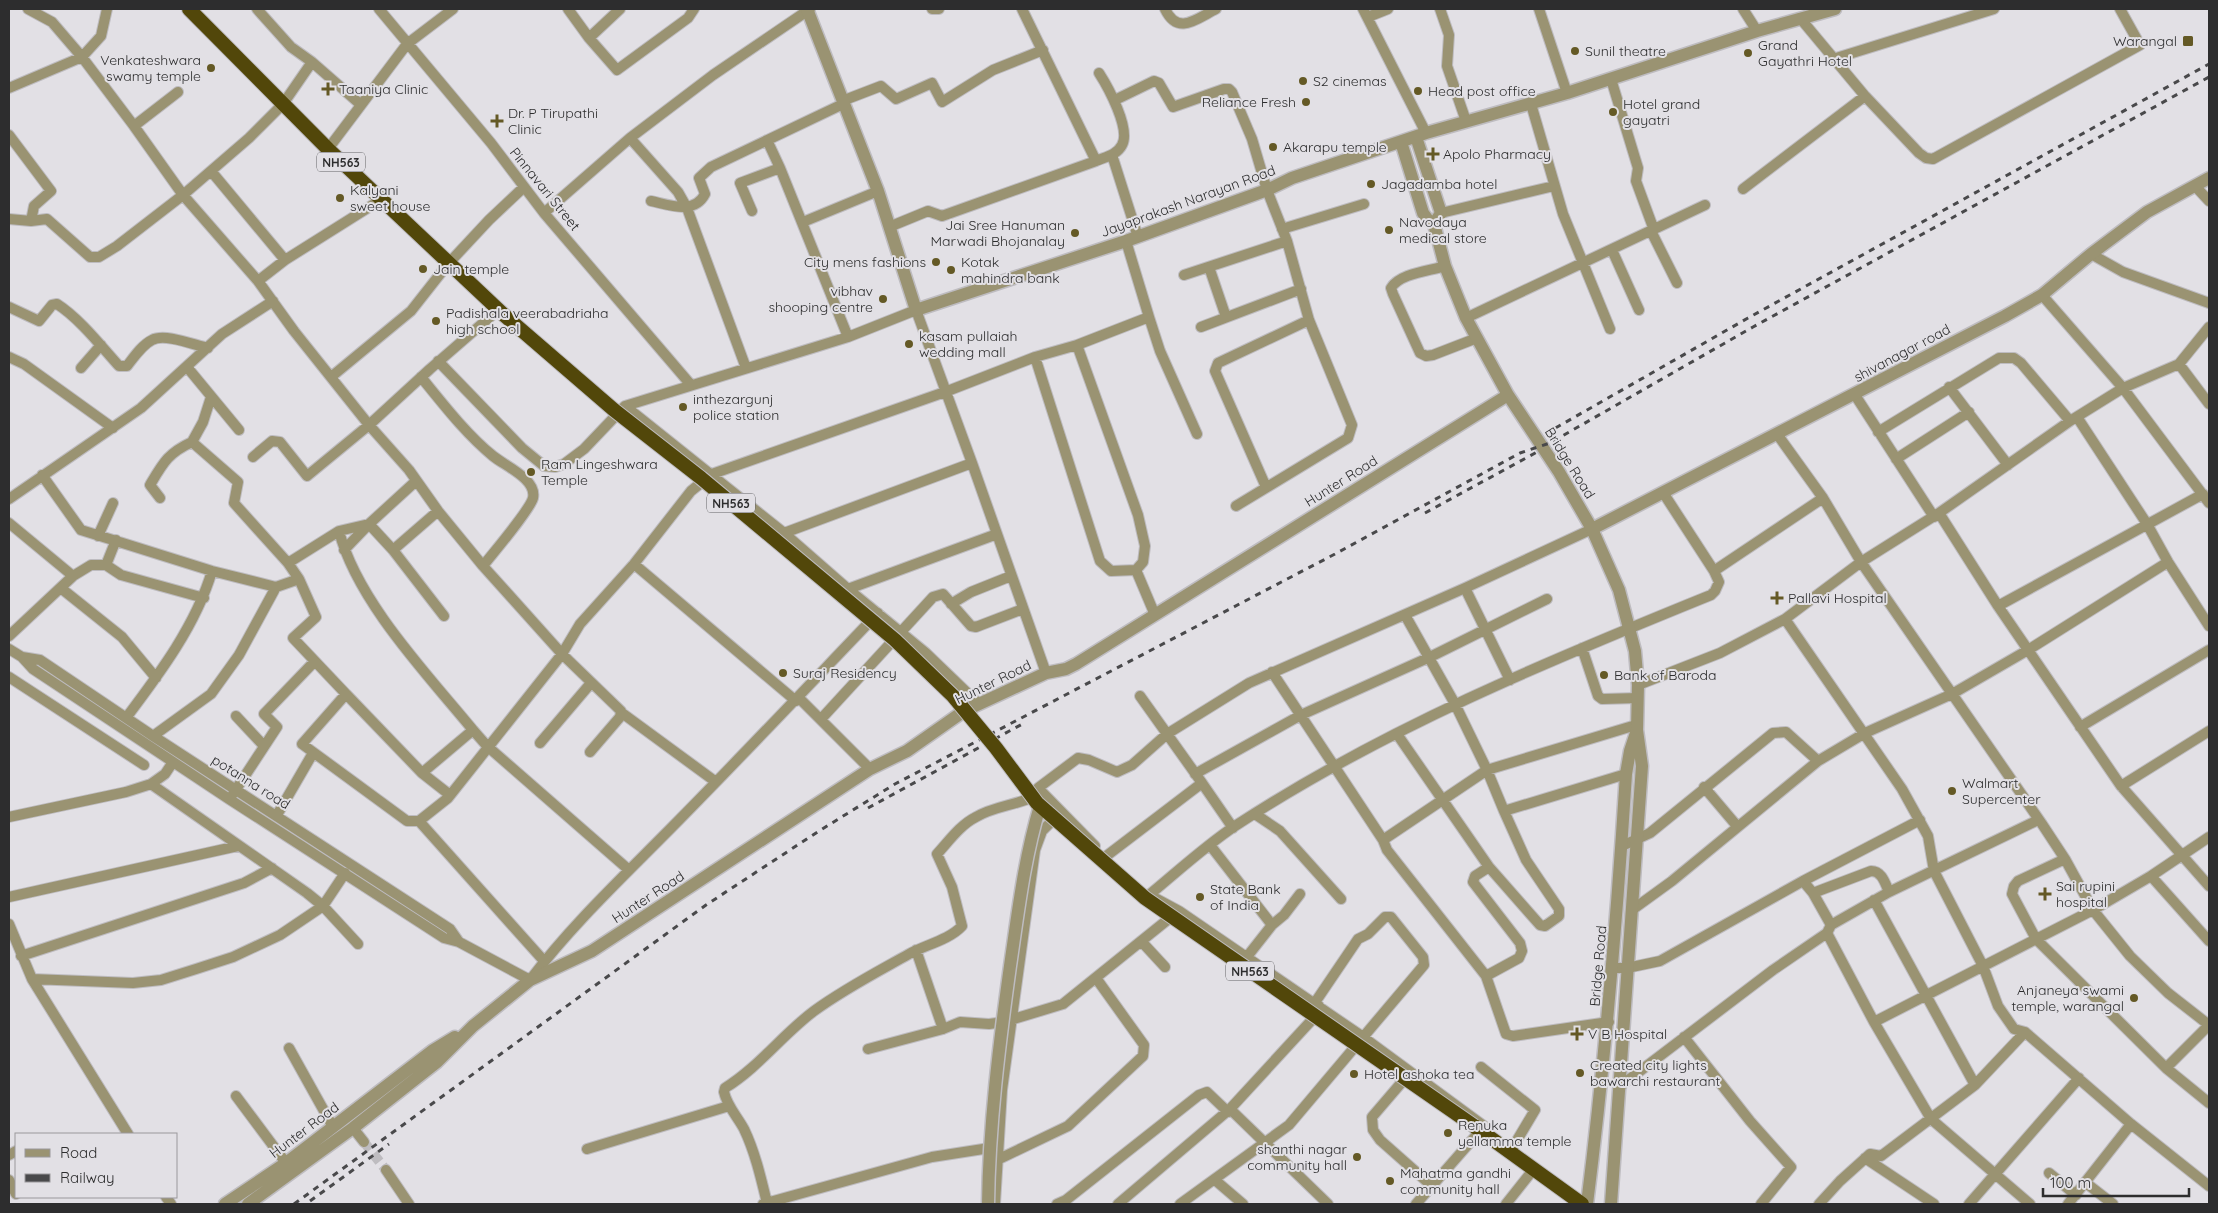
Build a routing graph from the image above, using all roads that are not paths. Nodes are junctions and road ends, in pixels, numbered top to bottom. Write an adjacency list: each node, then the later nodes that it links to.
1 (28, 9): 29 (street)
2 (107, 9): 29 (street)
3 (189, 9): 41 (highway, NH563)
4 (257, 9): 31 (street)
5 (379, 9): 27 (street, Pinnavari Street)
6 (453, 9): 27 (street)
7 (568, 9): 26 (street)
8 (620, 9): 26 (street)
9 (694, 9): 26 (street)
10 (808, 9): 40 (street); 48 (street)
11 (932, 9): 12 (street)
12 (939, 9)
13 (1022, 9): 28 (street)
14 (1165, 9): 15 (street)
15 (1216, 9)
16 (1388, 9): 23 (street)
17 (1440, 9): 44 (street)
18 (1539, 9): 37 (street)
19 (1742, 9): 25 (street)
20 (1835, 9): 24 (street, Jayaprakash Narayan Road)
21 (1994, 9): 30 (street)
22 (2120, 9): 38 (street)
23 (1366, 13): 47 (street)
24 (1800, 18): 25 (street, Jayaprakash Narayan Road); 30 (street)
25 (1757, 31): 34 (street, Jayaprakash Narayan Road)
26 (589, 38)
27 (407, 44): 42 (street); 59 (street, Pinnavari Street)
28 (1043, 50): 40 (street); 53 (street)
29 (82, 57): 35 (street); 45 (street)
30 (1833, 59): 38 (street)
31 (312, 62): 41 (street); 42 (street)
32 (1099, 73): 39 (street)
33 (9, 78): 35 (street)
34 (1611, 78): 37 (street, Jayaprakash Narayan Road); 78 (street)
35 (13, 87)
36 (178, 92): 45 (street)
37 (1567, 93): 43 (street, Jayaprakash Narayan Road)
38 (1865, 96): 60 (street)
39 (1115, 100): 52 (street); 62 (street)
40 (843, 102): 49 (street); 61 (street)
41 (283, 104): 51 (highway, NH563); 55 (street)
42 (360, 104): 51 (street)
43 (1531, 104): 44 (street, Jayaprakash Narayan Road); 57 (street)
44 (1466, 121): 47 (street, Jayaprakash Narayan Road)
45 (134, 126): 63 (street)
46 (9, 135): 74 (street)
47 (1421, 135): 50 (street, Jayaprakash Narayan Road); 73 (street, Bridge Road)
48 (630, 138): 69 (street); 71 (street)
49 (767, 140): 54 (street); 69 (street)
50 (1401, 142): 62 (street, Jayaprakash Narayan Road); 73 (street)
51 (328, 149): 64 (highway, NH563)
52 (1112, 155): 53 (street); 79 (street)
53 (1096, 161): 76 (street)
54 (780, 168): 70 (street); 75 (street)
55 (211, 170): 63 (street); 83 (street)
56 (2209, 178): 58 (street, shivanagar road)
57 (1554, 186): 73 (street); 85 (street)
58 (2195, 186): 66 (street); 82 (street, shivanagar road)
59 (524, 187): 71 (street, Pinnavari Street); 84 (street)
60 (1743, 189)
61 (878, 190): 75 (street); 76 (street)
62 (1267, 190): 77 (street); 79 (street, Jayaprakash Narayan Road)
63 (183, 195): 74 (street); 89 (street)
64 (382, 200): 83 (street); 84 (highway, NH563)
65 (651, 201): 69 (street)
66 (2209, 201)
67 (1364, 204): 77 (street)
68 (1705, 205): 78 (street)
69 (687, 208): 117 (street)
70 (752, 210)
71 (544, 213): 120 (street, Pinnavari Street)
72 (9, 219): 74 (street)
73 (1438, 219): 86 (street, Bridge Road)
74 (31, 221)
75 (803, 222): 106 (street)
76 (889, 227): 96 (street)
77 (1282, 229): 80 (street)
78 (1653, 231): 81 (street); 90 (street)
79 (1132, 239): 96 (street, Jayaprakash Narayan Road); 99 (street)
80 (1287, 241): 87 (street); 91 (street)
81 (1612, 250): 85 (street); 97 (street)
82 (2091, 254): 92 (street, shivanagar road); 94 (street)
83 (284, 260): 89 (street)
84 (448, 264): 98 (highway, NH563); 118 (street)
85 (1583, 264): 101 (street); 105 (street)
86 (1445, 266): 101 (street, Bridge Road); 107 (street)
87 (1209, 267): 88 (street); 100 (street)
88 (1184, 275)
89 (258, 281): 93 (street)
90 (1677, 283)
91 (1301, 289): 100 (street); 102 (street)
92 (2042, 295): 122 (street); 125 (street, shivanagar road)
93 (273, 301): 110 (street); 118 (street)
94 (2209, 303)
95 (9, 308): 108 (street)
96 (916, 310): 106 (street); 123 (street)
97 (1640, 310)
98 (501, 312): 113 (street); 255 (highway, NH563, bridge)
99 (1149, 317): 109 (street); 135 (street)
100 (1226, 317): 103 (street)
101 (1466, 318): 107 (street, Bridge Road)
102 (1309, 320): 145 (street); 145 (street)
103 (1201, 327)
104 (2209, 327): 114 (street)
105 (1610, 329)
106 (848, 337): 117 (street)
107 (1477, 338): 124 (street, Bridge Road)
108 (101, 345): 110 (street); 116 (street)
109 (1077, 345): 112 (street); 172 (street)
110 (208, 348): 115 (street)
111 (9, 357): 132 (street)
112 (1035, 357): 123 (street); 172 (street)
113 (438, 361): 119 (street); 128 (street)
114 (2178, 364): 122 (street); 127 (street)
115 (187, 367): 126 (street); 132 (street)
116 (81, 368)
117 (746, 368): 120 (street)
118 (331, 377): 131 (street)
119 (420, 377): 131 (street); 171 (street)
120 (691, 385): 128 (street)
121 (1949, 388): 129 (street); 130 (street); 134 (street)
122 (2123, 388): 130 (street); 149 (street)
123 (945, 392): 140 (street); 142 (street)
124 (1508, 395): 158 (street, Bridge Road); 188 (street, Hunter Road)
125 (1855, 395): 134 (street); 136 (street, shivanagar road)
126 (211, 397): 133 (street); 137 (street)
127 (2209, 404)
128 (625, 406): 142 (street)
129 (1969, 412): 139 (street); 141 (street)
130 (2074, 419): 141 (street); 157 (street)
131 (368, 425): 138 (street); 144 (street)
132 (113, 428): 143 (street)
133 (240, 430)
134 (1878, 432): 139 (street)
135 (1197, 434)
136 (1777, 434): 146 (street, shivanagar road); 148 (street)
137 (192, 442): 147 (street); 168 (street)
138 (253, 457)
139 (1896, 459): 154 (street)
140 (972, 464): 160 (street); 161 (street)
141 (2008, 465): 154 (street)
142 (712, 474): 160 (street); 169 (street)
143 (42, 475): 150 (street); 162 (street)
144 (416, 480): 153 (street); 156 (street)
145 (1266, 487): 152 (street)
146 (1664, 494): 158 (street, shivanagar road); 174 (street)
147 (160, 498)
148 (1823, 498): 166 (street); 174 (street)
149 (2206, 498): 157 (street)
150 (9, 499)
151 (114, 503): 162 (street)
152 (1236, 506)
153 (438, 511): 165 (street); 171 (street)
154 (1937, 515): 166 (street); 185 (street)
155 (9, 523): 175 (street)
156 (369, 524): 159 (street); 164 (street); 165 (street)
157 (2147, 524): 167 (street); 185 (street)
158 (1592, 529): 179 (street); 193 (street, Bridge Road)
159 (338, 531): 164 (street); 168 (street)
160 (784, 533): 181 (street)
161 (997, 534): 176 (street); 181 (street)
162 (98, 536): 163 (street)
163 (116, 540): 170 (street); 173 (street)
164 (344, 550): 225 (street)
165 (393, 550): 190 (street)
166 (1861, 562): 191 (street); 213 (street)
167 (2168, 562): 192 (street); 199 (street)
168 (288, 563): 177 (street)
169 (634, 564): 201 (street); 215 (street)
170 (106, 565): 175 (street); 182 (street)
171 (483, 566): 201 (street)
172 (1136, 570): 188 (street)
173 (212, 571): 178 (street); 182 (street)
174 (1714, 571): 193 (street)
175 (73, 576): 180 (street)
176 (1011, 576): 184 (street); 186 (street)
177 (299, 579): 178 (street); 204 (street)
178 (276, 587): 230 (street)
179 (1465, 588): 189 (street); 194 (street)
180 (62, 589): 196 (street); 208 (street)
181 (848, 589): 187 (street)
182 (204, 598): 208 (street)
183 (1547, 599): 194 (street)
184 (951, 604): 186 (street); 195 (street)
185 (1998, 606): 199 (street)
186 (1023, 610): 206 (street)
187 (878, 613): 195 (street); 215 (street)
188 (1155, 615): 206 (street, Hunter Road)
189 (1406, 615): 203 (street); 205 (street)
190 (444, 616)
191 (1785, 619): 211 (street); 227 (street)
192 (2209, 626)
193 (1629, 628): 197 (street); 211 (street, Bridge Road)
194 (1485, 630): 203 (street); 209 (street)
195 (901, 633): 216 (street); 222 (street)
196 (9, 636)
197 (1582, 648): 209 (street); 211 (street)
198 (9, 649): 202 (street, potanna road)
199 (2028, 650): 213 (street); 223 (street)
200 (2209, 650): 223 (street)
201 (562, 654): 210 (street); 233 (street)
202 (22, 657): 221 (street, potanna road); 239 (street, potanna road)
203 (1430, 657): 217 (street); 219 (street)
204 (314, 662): 212 (street); 232 (street)
205 (1272, 672): 219 (street); 228 (street)
206 (1046, 673): 216 (street, Hunter Road)
207 (9, 677): 237 (street)
208 (156, 678): 221 (street)
209 (1510, 680): 217 (street)
210 (590, 683): 218 (street); 231 (street)
211 (1638, 692): 224 (street, Bridge Road)
212 (346, 694): 235 (street); 242 (street)
213 (1952, 694): 227 (street); 262 (street)
214 (1140, 696): 228 (street)
215 (797, 699): 222 (street); 245 (street)
216 (979, 704): 240 (street, Hunter Road)
217 (1455, 704): 229 (street); 241 (street)
218 (622, 713): 234 (street); 245 (street)
219 (1301, 715): 238 (street); 243 (street)
220 (236, 716): 232 (street)
221 (126, 718): 230 (street, potanna road)
222 (822, 718): 240 (street)
223 (2080, 727): 248 (street)
224 (1636, 728): 241 (street); 244 (street, Bridge Road); 268 (street, Bridge Road)
225 (472, 730): 233 (street); 242 (street)
226 (2209, 731): 248 (street)
227 (1865, 733): 236 (street); 261 (street)
228 (1167, 734): 243 (street); 250 (street)
229 (1397, 734): 238 (street); 253 (street)
230 (152, 736): 251 (street, potanna road)
231 (540, 742)
232 (264, 746): 251 (street)
233 (487, 746): 252 (street); 277 (street)
234 (590, 752)
235 (313, 753): 259 (street); 263 (street)
236 (1818, 761): 249 (street); 264 (street)
237 (144, 765)
238 (1334, 766): 258 (street); 267 (street)
239 (170, 768): 247 (street); 254 (street, potanna road)
240 (870, 769): 313 (street, Hunter Road)
241 (1487, 770): 253 (street); 257 (street)
242 (422, 772): 252 (street)
243 (1195, 774): 246 (street)
244 (1626, 774): 257 (street); 271 (street, Bridge Road)
245 (716, 782): 277 (street)
246 (1202, 783): 265 (street); 273 (street)
247 (151, 784): 260 (street); 270 (street)
248 (2121, 786): 272 (street)
249 (1704, 787): 264 (street); 268 (street)
250 (1038, 788): 256 (street); 302 (street)
251 (236, 790): 254 (street); 259 (street, potanna road)
252 (450, 795): 263 (street)
253 (1442, 798): 267 (street); 275 (street)
254 (229, 799): 280 (street, potanna road)
255 (1040, 806): 341 (highway, NH563, bridge); 366 (street, bridge)
256 (1062, 812): 273 (street); 316 (street)
257 (1504, 812): 275 (street)
258 (1255, 814): 265 (street); 288 (street)
259 (276, 815): 300 (street, potanna road)
260 (9, 817)
261 (1920, 820): 278 (street); 281 (street)
262 (2038, 820): 274 (street); 278 (street)
263 (418, 821): 305 (street)
264 (1737, 826): 291 (street)
265 (1233, 828): 269 (street)
266 (2209, 837): 272 (street)
267 (1383, 840): 310 (street)
268 (1638, 840): 271 (street); 291 (street, Bridge Road)
269 (1210, 845): 286 (street); 295 (street)
270 (238, 846): 276 (street); 287 (street)
271 (1622, 846): 308 (street, Bridge Road)
272 (2182, 855): 279 (street); 282 (street)
273 (1105, 857): 286 (street)
274 (2065, 859): 292 (street); 297 (street)
275 (1489, 867): 310 (street)
276 (272, 868): 290 (street); 303 (street)
277 (629, 870): 305 (street)
278 (1934, 871): 283 (street); 306 (street)
279 (2151, 876): 292 (street); 299 (street)
280 (342, 879): 290 (street); 300 (street, potanna road)
281 (1803, 881): 284 (street); 309 (street)
282 (2209, 886)
283 (1889, 892): 284 (street); 289 (street)
284 (1813, 893): 296 (street)
285 (1300, 894): 295 (street)
286 (1149, 895): 293 (street)
287 (9, 897)
288 (1341, 899)
289 (1874, 900): 296 (street); 314 (street)
290 (323, 906): 301 (street); 312 (street)
291 (1632, 910): 309 (street, Bridge Road)
292 (2093, 910): 297 (street); 319 (street)
293 (1179, 911): 298 (street); 304 (street)
294 (9, 924): 303 (street)
295 (1272, 925): 304 (street)
296 (1829, 929): 318 (street); 324 (street)
297 (2036, 939): 306 (street); 328 (street)
298 (1141, 941): 307 (street); 311 (street)
299 (2209, 941)
300 (459, 942): 313 (street, potanna road)
301 (358, 944)
302 (916, 950): 321 (street); 335 (street)
303 (21, 956): 312 (street)
304 (1246, 958): 315 (street)
305 (544, 961): 313 (street)
306 (1983, 966): 314 (street); 322 (street)
307 (1165, 967)
308 (1613, 968): 309 (street); 317 (street, Bridge Road)
309 (1627, 968): 332 (street, Bridge Road)
310 (1486, 976): 317 (street)
311 (1096, 978): 316 (street); 350 (street)
312 (32, 979): 342 (street)
313 (526, 983): 320 (street, Hunter Road)
314 (1924, 994): 318 (street); 331 (street)
315 (1322, 1010): 323 (street); 323 (street); 336 (street)
316 (1013, 1019): 321 (street); 346 (street)
317 (1609, 1022): 376 (street, Bridge Road)
318 (1874, 1022): 337 (street)
319 (2209, 1025): 328 (street)
320 (473, 1026): 339 (street, Hunter Road); 340 (street, Hunter Road)
321 (943, 1029): 326 (street)
322 (2026, 1032): 330 (street); 331 (street)
323 (1363, 1038): 329 (street); 345 (street)
324 (1684, 1038): 332 (street); 378 (street)
325 (289, 1048): 339 (street)
326 (868, 1049)
327 (1481, 1067): 348 (street)
328 (2166, 1068): 334 (street)
329 (1410, 1072): 343 (street); 358 (street)
330 (2079, 1078): 338 (street); 355 (street)
331 (1975, 1086): 337 (street)
332 (1619, 1087): 377 (street, Bridge Road)
333 (236, 1096): 351 (street)
334 (2209, 1103)
335 (729, 1106): 347 (street); 365 (street)
336 (1229, 1110): 345 (street); 368 (street); 369 (street)
337 (1931, 1119): 349 (street); 355 (street)
338 (2131, 1124): 357 (street); 359 (street)
339 (333, 1127): 351 (street, Hunter Road)
340 (354, 1128): 344 (street); 363 (street, Hunter Road)
341 (1478, 1129): 343 (highway, NH563); 358 (street)
342 (127, 1133)
343 (1494, 1141): 348 (highway, NH563)
344 (364, 1142)
345 (1266, 1143): 356 (street); 372 (street)
346 (997, 1147): 350 (street); 365 (street)
347 (587, 1149)
348 (1510, 1152): 353 (highway, NH563)
349 (1865, 1158): 379 (street); 380 (street)
350 (997, 1160): 367 (street)
351 (286, 1163): 362 (street, Hunter Road)
352 (386, 1170): 364 (street)
353 (1533, 1170): 361 (highway, NH563); 374 (street)
354 (2049, 1172): 360 (street)
355 (1995, 1175): 381 (street); 382 (street)
356 (1215, 1180): 370 (street); 371 (street)
357 (2086, 1183): 360 (street); 384 (street)
358 (1432, 1186): 373 (street)
359 (2209, 1186)
360 (2076, 1195): 383 (street)
361 (1569, 1200): 375 (highway, NH563)
362 (224, 1204)
363 (248, 1204)
364 (410, 1204)
365 (765, 1204)
366 (988, 1204)
367 (995, 1204)
368 (1057, 1204)
369 (1118, 1204)
370 (1180, 1204)
371 (1242, 1204)
372 (1328, 1204)
373 (1416, 1204)
374 (1506, 1204)
375 (1582, 1204)
376 (1587, 1204)
377 (1611, 1204)
378 (1761, 1204)
379 (1819, 1204)
380 (1934, 1204)
381 (1969, 1204)
382 (2030, 1204)
383 (2068, 1204)
384 (2112, 1204)

